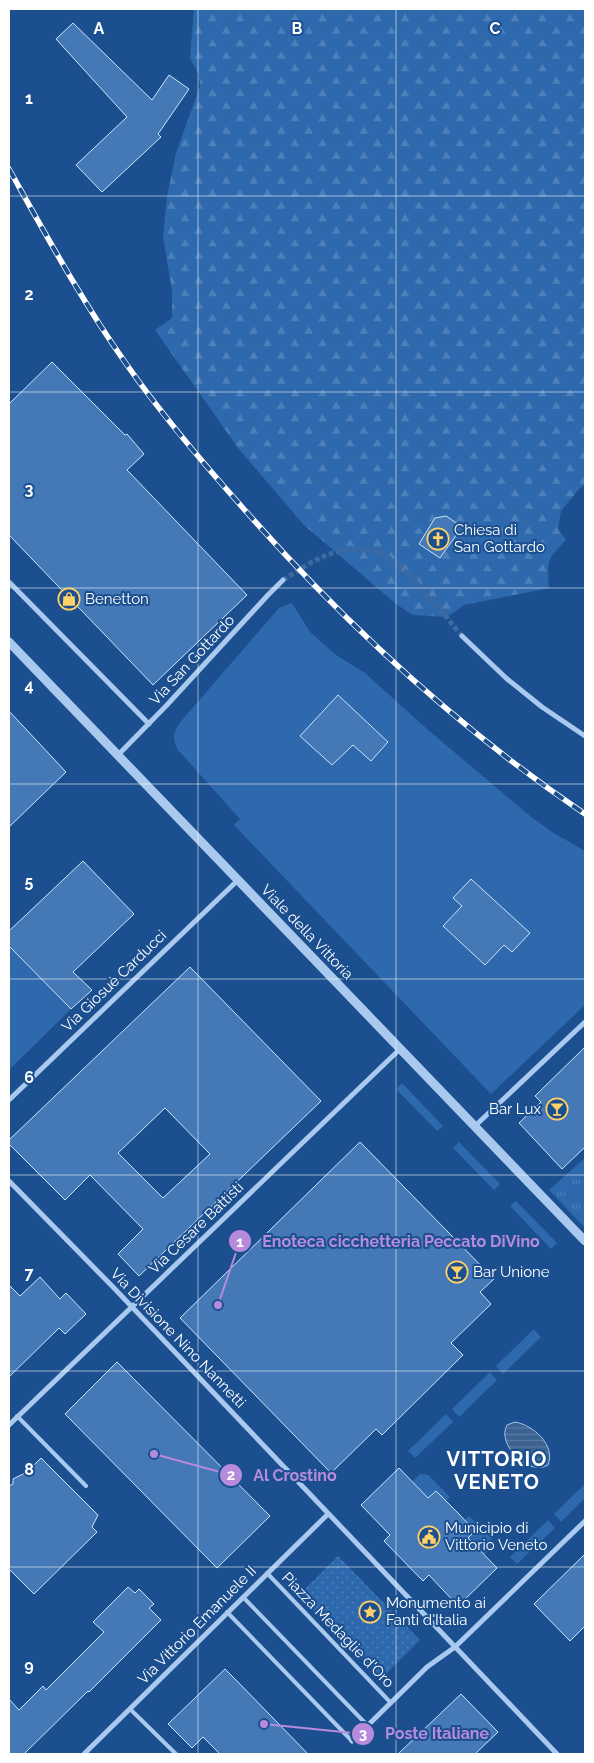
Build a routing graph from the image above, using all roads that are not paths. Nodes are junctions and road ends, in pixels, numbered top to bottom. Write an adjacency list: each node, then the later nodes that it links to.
1 (283, 580): 5 (street, Via San Gottardo)
2 (9, 582): 5 (street)
3 (462, 636): 6 (street)
4 (9, 642): 7 (street, Viale della Vittoria)
5 (149, 724): 7 (street, Via San Gottardo)
6 (585, 736)
7 (118, 755): 8 (street, Viale della Vittoria)
8 (238, 880): 10 (street, Viale della Vittoria); 11 (street, Via Giosuè Carducci)
9 (585, 1022): 12 (street)
10 (400, 1049): 12 (street, Viale della Vittoria); 15 (street, Via Cesare Battisti)
11 (9, 1100)
12 (475, 1126): 14 (street, Viale della Vittoria)
13 (9, 1180): 15 (street, Via Divisione Nino Nannetti)
14 (585, 1240)
15 (132, 1307): 16 (street, Via Cesare Battisti); 19 (street, Via Divisione Nino Nannetti)
16 (18, 1416): 17 (street, Via Cesare Battisti); 18 (lane)
17 (9, 1425)
18 (86, 1486)
19 (328, 1514): 21 (street, Via Vittorio Emanuele II); 24 (street)
20 (585, 1521): 24 (street, Piazza Medaglie d'Oro)
21 (267, 1573): 22 (street, Via Vittorio Emanuele II); 25 (lane, Piazza Medaglie d'Oro)
22 (243, 1597): 23 (street, Via Vittorio Emanuele II); 27 (lane)
23 (227, 1612): 26 (street, Via Vittorio Emanuele II); 28 (lane, Piazza Medaglie d'Oro)
24 (455, 1647): 25 (street, Piazza Medaglie d'Oro); 31 (street)
25 (391, 1703): 27 (street, Piazza Medaglie d'Oro)
26 (130, 1709): 29 (street, Via Vittorio Emanuele II); 30 (lane)
27 (368, 1726): 28 (street, Piazza Medaglie d'Oro)
28 (352, 1741)
29 (84, 1754)
30 (176, 1754)
31 (557, 1754)

